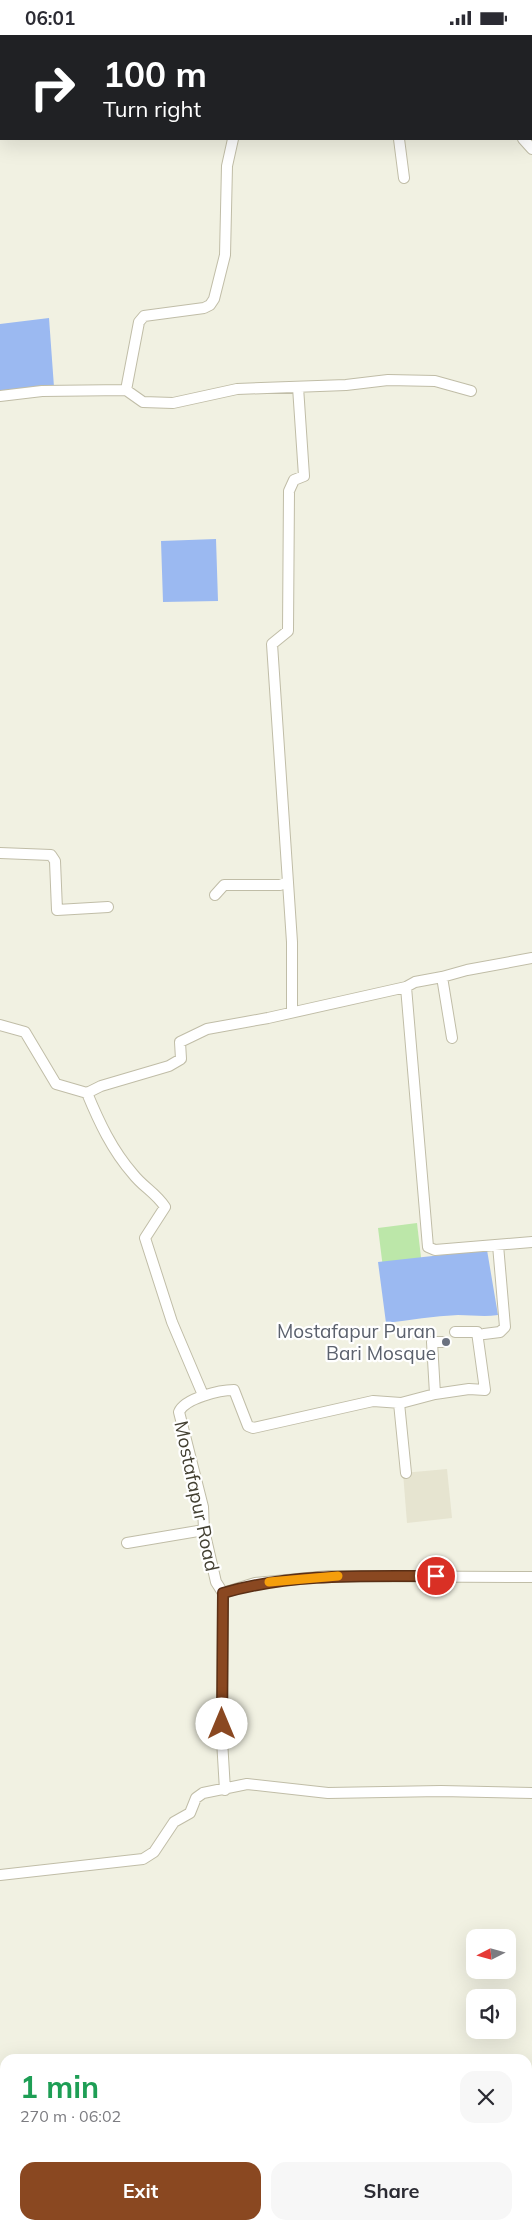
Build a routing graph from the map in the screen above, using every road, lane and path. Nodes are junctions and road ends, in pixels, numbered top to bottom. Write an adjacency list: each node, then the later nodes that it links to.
1 (233, 140): 5 (street)
2 (399, 140): 3 (street)
3 (404, 178)
4 (298, 387): 5 (street); 6 (street); 9 (street)
5 (126, 390): 7 (street)
6 (471, 391)
7 (0, 395)
8 (0, 853): 11 (street)
9 (288, 882): 10 (street); 15 (street)
10 (215, 895)
11 (108, 907)
12 (532, 958): 13 (street)
13 (442, 977): 14 (street); 17 (street)
14 (406, 987): 15 (street); 20 (street)
15 (292, 1011): 18 (street)
16 (0, 1025): 18 (street)
17 (452, 1038)
18 (87, 1093): 25 (street, Mostafapur Road)
19 (532, 1242): 20 (street)
20 (498, 1245): 22 (street)
21 (455, 1332): 24 (street)
22 (484, 1334)
23 (444, 1342): 24 (street)
24 (435, 1394): 26 (street)
25 (203, 1395): 26 (street); 28 (street, Mostafapur Road)
26 (399, 1403): 27 (street)
27 (406, 1473)
28 (204, 1530): 29 (street); 31 (street, Mostafapur Road)
29 (127, 1543)
30 (532, 1577): 31 (street)
31 (223, 1593): 32 (street)
32 (225, 1790): 33 (street); 34 (street)
33 (532, 1793)
34 (0, 1875)

